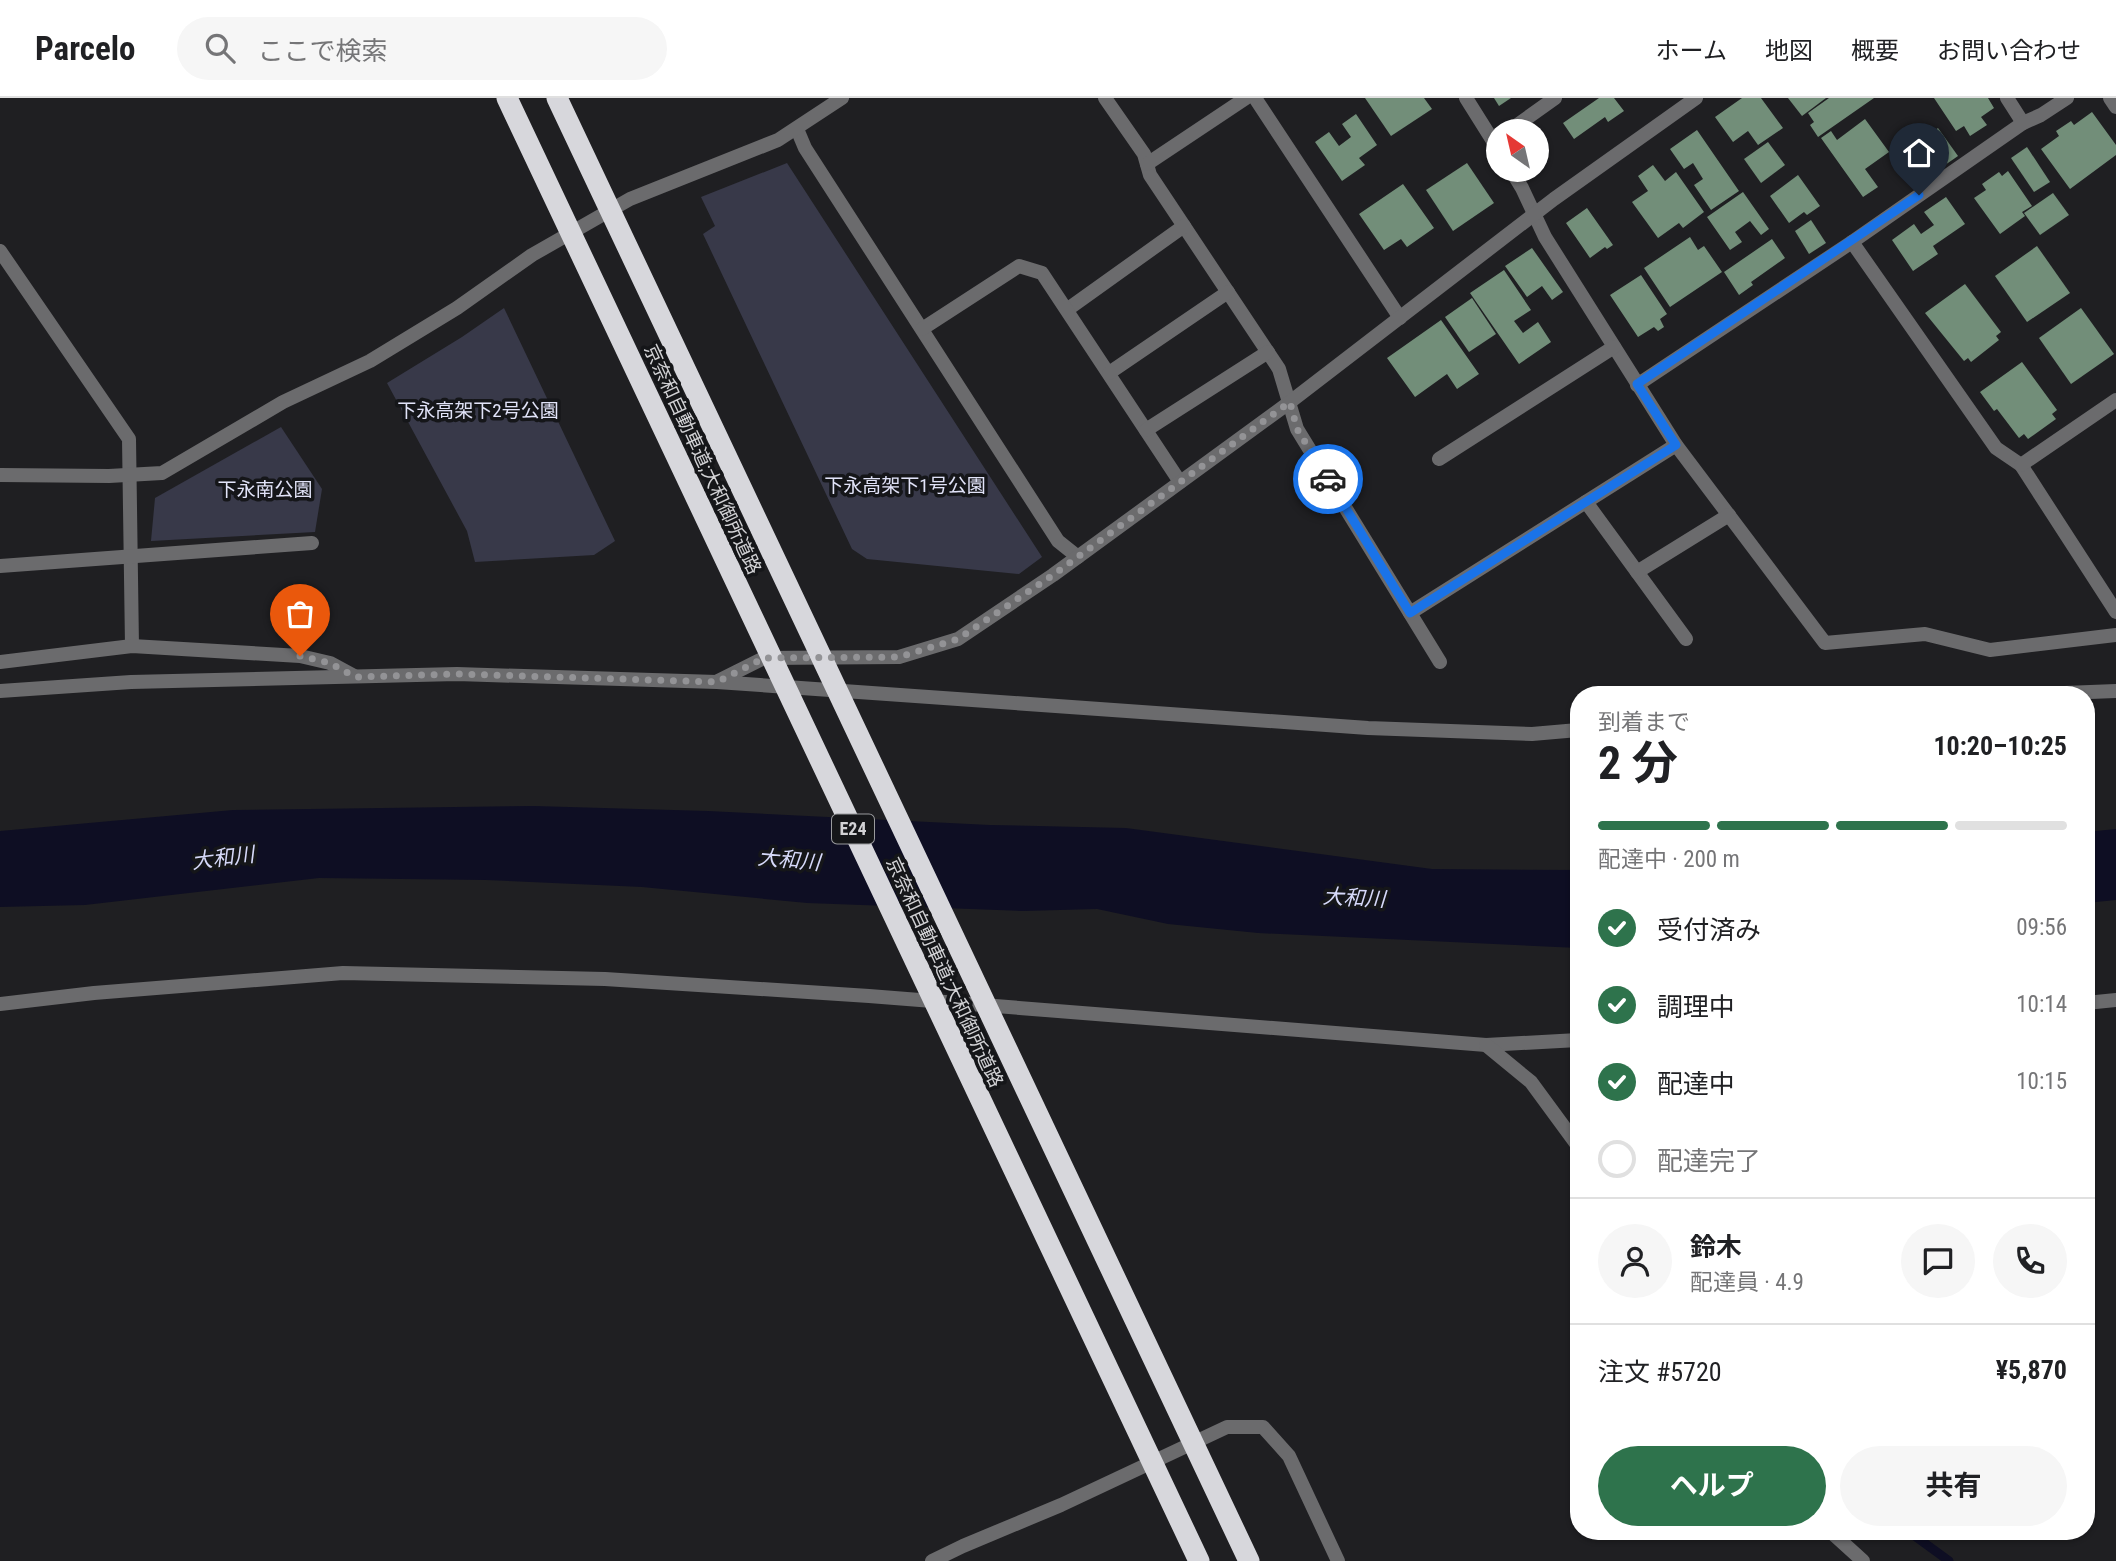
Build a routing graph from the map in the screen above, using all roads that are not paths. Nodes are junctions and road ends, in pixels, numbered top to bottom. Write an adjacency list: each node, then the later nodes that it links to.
1 (507, 98): 69 (highway, 京奈和自動車道;大和御所道路 / E24, bridge)
2 (557, 98): 70 (highway, 京奈和自動車道;大和御所道路 / E24, bridge)
3 (842, 98): 17 (street)
4 (1105, 98): 18 (street)
5 (1246, 98): 18 (street)
6 (1255, 98): 26 (street)
7 (1466, 98): 16 (street)
8 (1555, 98): 14 (street)
9 (1696, 98): 20 (street)
10 (2007, 98): 15 (street)
11 (2067, 98): 15 (street)
12 (2110, 98): 13 (street)
13 (2116, 107)
14 (1526, 119)
15 (2023, 123): 22 (street)
16 (1486, 128)
17 (797, 130): 27 (street); 39 (street)
18 (1147, 164): 21 (street)
19 (1517, 182): 20 (street)
20 (1534, 214): 26 (street); 28 (street)
21 (1184, 226): 24 (street); 25 (street)
22 (1852, 242): 31 (street); 37 (street)
23 (0, 251): 39 (street)
24 (1228, 292): 29 (street); 30 (street)
25 (1068, 309): 27 (street); 30 (street)
26 (1400, 318): 33 (street)
27 (922, 330): 45 (street)
28 (1614, 347): 31 (street); 36 (street)
29 (1268, 352): 33 (street); 34 (street)
30 (1109, 373): 34 (street)
31 (1637, 384): 35 (street)
32 (2116, 400): 37 (street)
33 (1290, 402): 40 (street); 49 (street)
34 (1146, 430): 40 (street)
35 (1676, 445): 41 (street); 42 (street)
36 (1439, 459)
37 (2021, 464): 48 (street)
38 (0, 475): 39 (street)
39 (131, 475): 44 (street)
40 (1180, 482): 45 (street)
41 (1586, 502): 47 (street); 49 (street)
42 (1729, 515): 47 (street); 50 (street)
43 (312, 543): 44 (street)
44 (132, 556): 46 (street); 52 (street)
45 (1077, 557): 56 (street)
46 (0, 566)
47 (1637, 572): 51 (street)
48 (2116, 612)
49 (1410, 613): 54 (street)
50 (2116, 635)
51 (1686, 639)
52 (132, 646): 53 (street); 55 (street)
53 (0, 662)
54 (1440, 662)
55 (355, 677): 56 (street); 57 (street)
56 (717, 682): 60 (street)
57 (0, 691)
58 (2116, 691): 59 (street)
59 (2095, 692)
60 (1570, 731)
61 (2116, 1000): 62 (street)
62 (2095, 1002)
63 (0, 1003): 65 (street)
64 (1570, 1040): 65 (street)
65 (1486, 1045): 66 (street)
66 (1570, 1135)
67 (1840, 1540): 72 (street)
68 (932, 1561): 71 (street)
69 (1199, 1561)
70 (1249, 1561)
71 (1338, 1561)
72 (1863, 1561)

